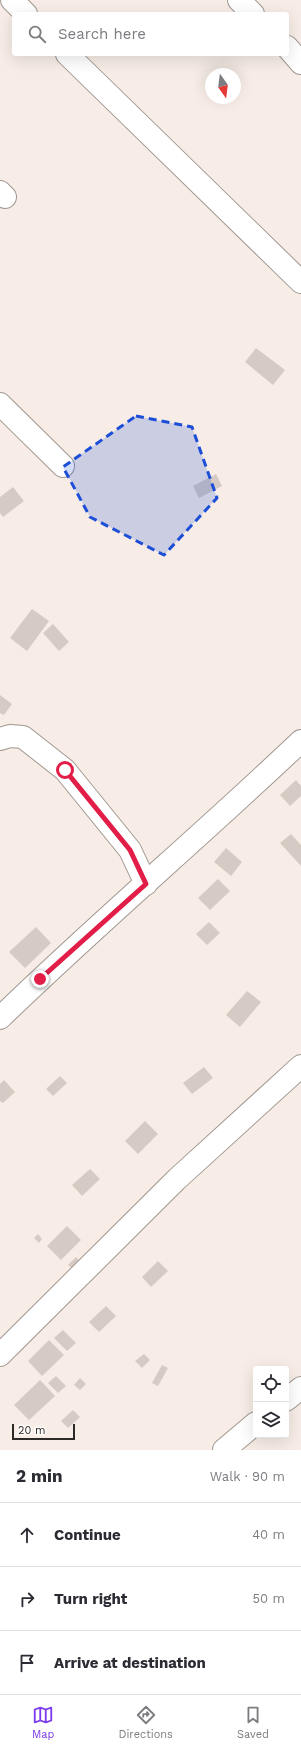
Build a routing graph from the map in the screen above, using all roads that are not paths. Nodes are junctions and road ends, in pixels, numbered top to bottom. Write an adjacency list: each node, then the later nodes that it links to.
1 (12, 0): 3 (street)
2 (239, 0): 4 (street)
3 (24, 12)
4 (251, 12)
5 (289, 49): 7 (street)
6 (69, 56): 8 (street)
7 (301, 63)
8 (301, 282)
9 (0, 404): 10 (street)
10 (63, 466)
11 (0, 740): 13 (street)
12 (301, 741): 13 (street)
13 (146, 884): 14 (street)
14 (0, 1018)
15 (301, 1066): 16 (street)
16 (0, 1355)
17 (301, 1388): 18 (street)
18 (289, 1398)
19 (253, 1426): 20 (street)
20 (224, 1450)

